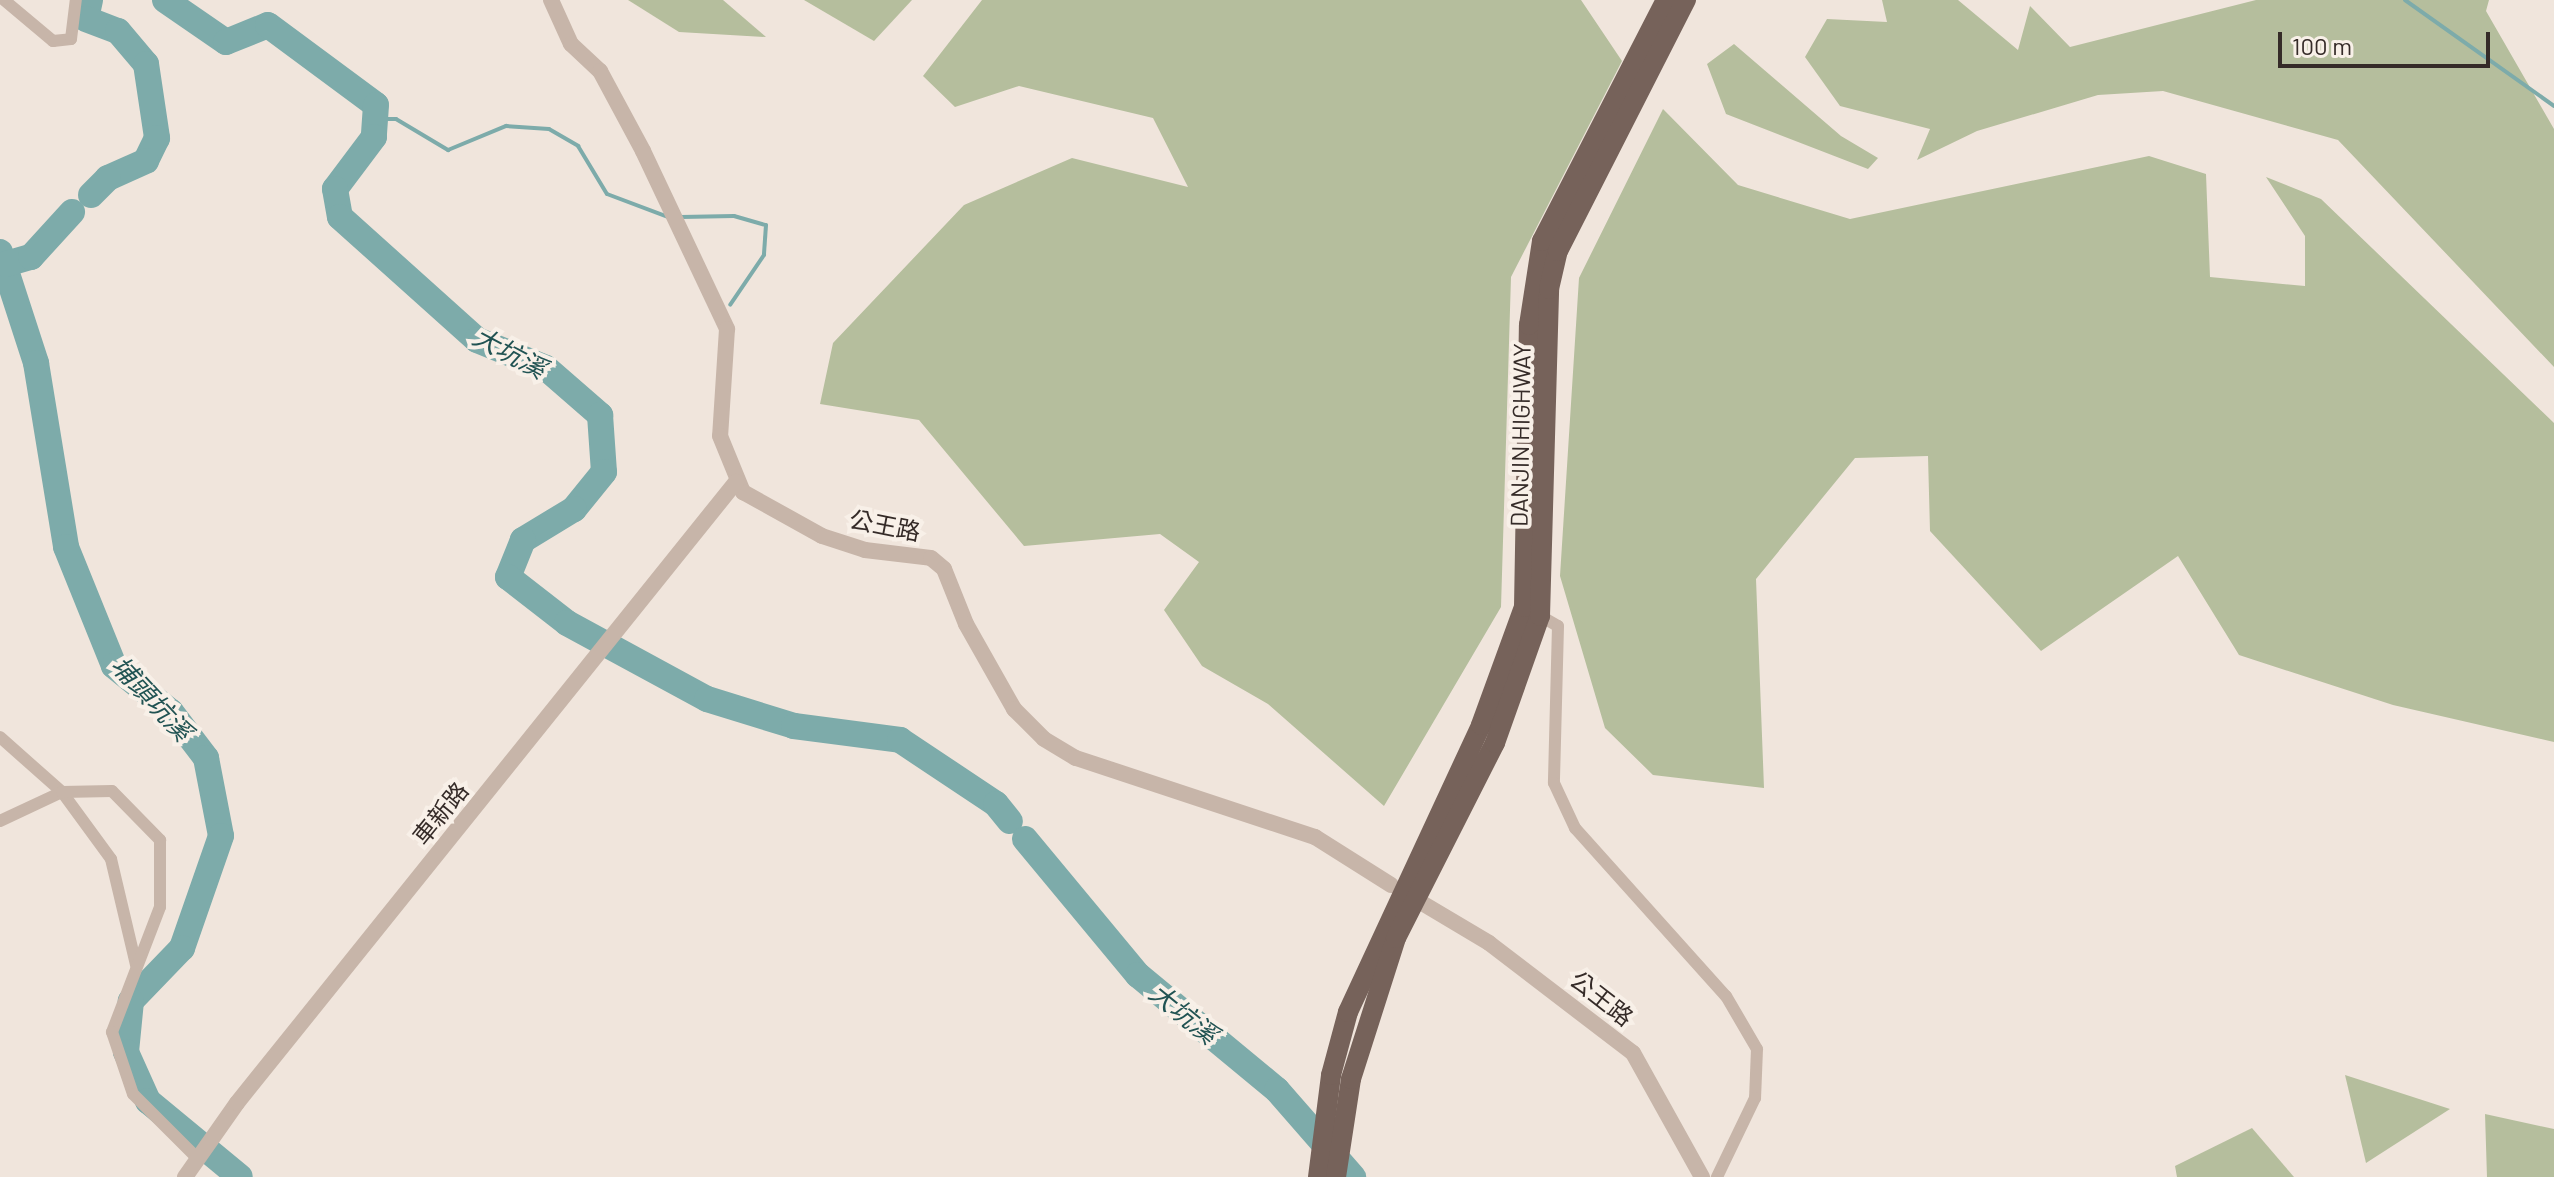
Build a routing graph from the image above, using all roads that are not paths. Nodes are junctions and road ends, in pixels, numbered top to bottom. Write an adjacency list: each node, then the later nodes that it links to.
1 (4, 0): 2 (street)
2 (76, 0)
3 (551, 0): 6 (street)
4 (1666, 0): 7 (main road, DANJIN HIGHWAY)
5 (1686, 0): 7 (main road, DANJIN HIGHWAY)
6 (736, 482): 11 (street, 公王路); 14 (street, 車新路)
7 (1532, 612): 15 (main road, DANJIN HIGHWAY); 18 (street)
8 (0, 737): 9 (street)
9 (62, 792): 10 (street); 13 (street); 13 (street)
10 (0, 821)
11 (1391, 885)
12 (1422, 903): 17 (street, 公王路)
13 (136, 965): 14 (street)
14 (199, 1155): 16 (street, 車新路)
15 (1324, 1174)
16 (185, 1177)
17 (1702, 1177)
18 (1717, 1177)

